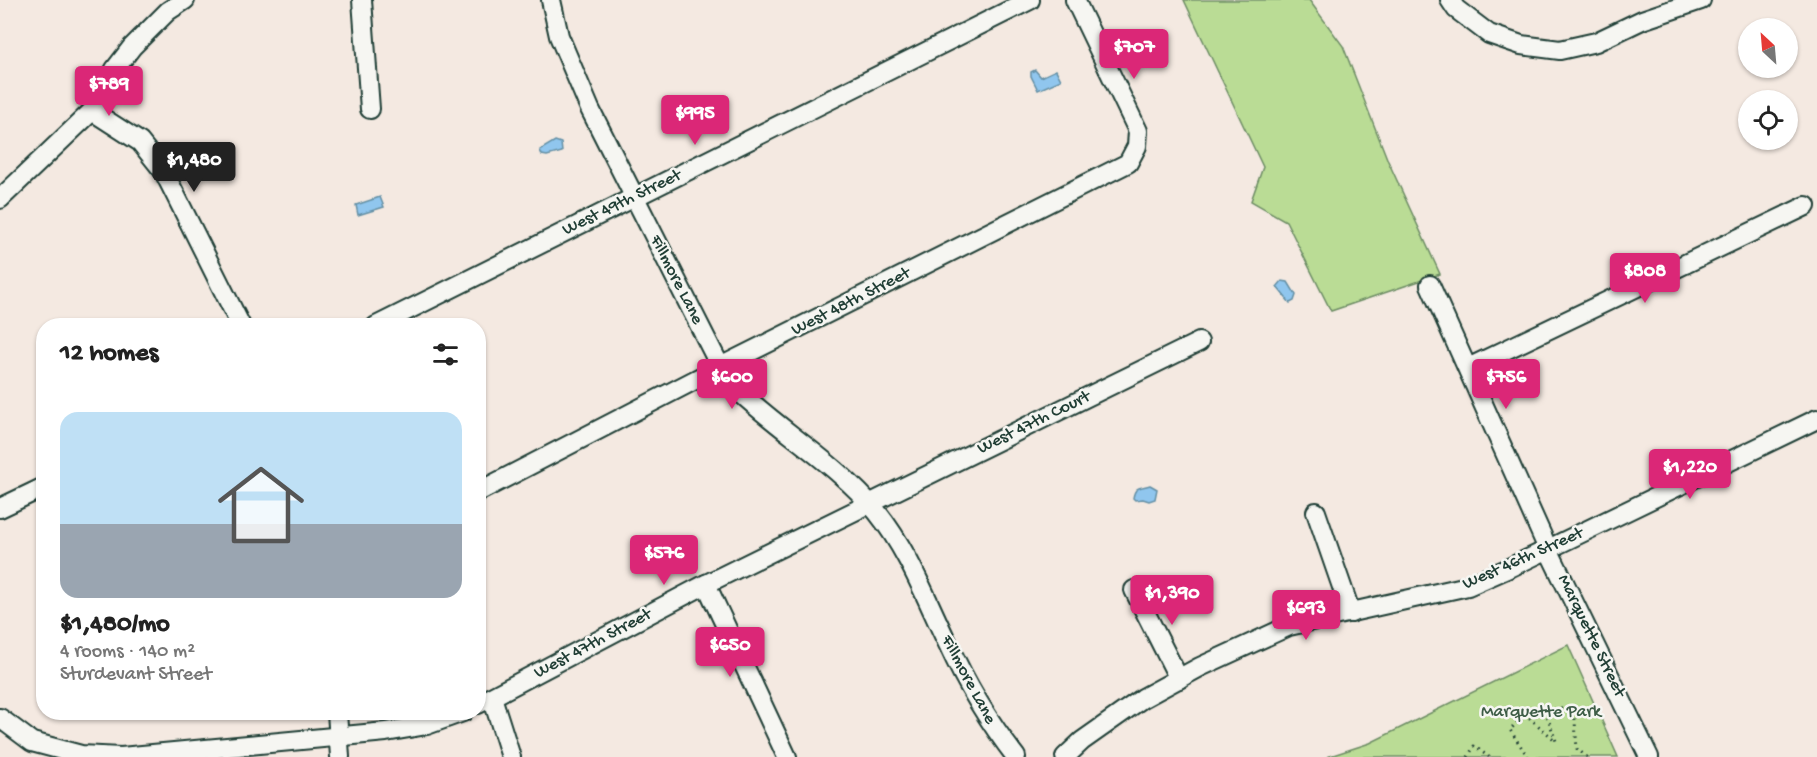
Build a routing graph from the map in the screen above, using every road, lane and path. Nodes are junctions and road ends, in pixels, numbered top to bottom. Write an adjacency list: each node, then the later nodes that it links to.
1 (185, 0): 9 (street)
2 (362, 0): 8 (street)
3 (551, 0): 10 (street, Fillmore Lane)
4 (1030, 0): 10 (street, West 49th Street)
5 (1075, 0): 17 (street, West 48th Street)
6 (1450, 0): 7 (street)
7 (1701, 0)
8 (370, 109)
9 (92, 111): 11 (street); 14 (street)
10 (633, 197): 15 (street, West 49th Street); 17 (street, Fillmore Lane)
11 (0, 199)
12 (1806, 206): 18 (street)
13 (1430, 285): 18 (street, Marquette Street)
14 (237, 318)
15 (392, 318)
16 (1199, 342): 22 (street, West 47th Court)
17 (720, 367): 20 (street, West 48th Street); 22 (street, Fillmore Lane)
18 (1468, 368): 25 (street, Marquette Street)
19 (1817, 419): 25 (street, West 46th Street)
20 (486, 488)
21 (36, 491): 23 (street)
22 (869, 504): 26 (street, West 47th Street); 40 (street, Fillmore Lane)
23 (0, 508)
24 (1316, 512): 28 (street)
25 (1548, 549): 28 (street, West 46th Street); 46 (street, Marquette Street)
26 (706, 584): 30 (street, West 47th Street); 39 (street)
27 (1134, 590): 29 (street)
28 (1351, 613): 29 (street, West 46th Street)
29 (1179, 679): 41 (street, West 46th Street)
30 (486, 699)
31 (486, 702): 38 (street)
32 (338, 720): 35 (street)
33 (441, 720): 35 (street)
34 (3, 725): 36 (street)
35 (339, 736): 36 (street); 37 (street)
36 (154, 755)
37 (340, 757)
38 (511, 757)
39 (787, 757)
40 (1016, 757)
41 (1065, 757)
42 (1468, 757): 43 (path)
43 (1489, 757)
44 (1528, 757): 45 (path)
45 (1587, 757)
46 (1649, 757)

